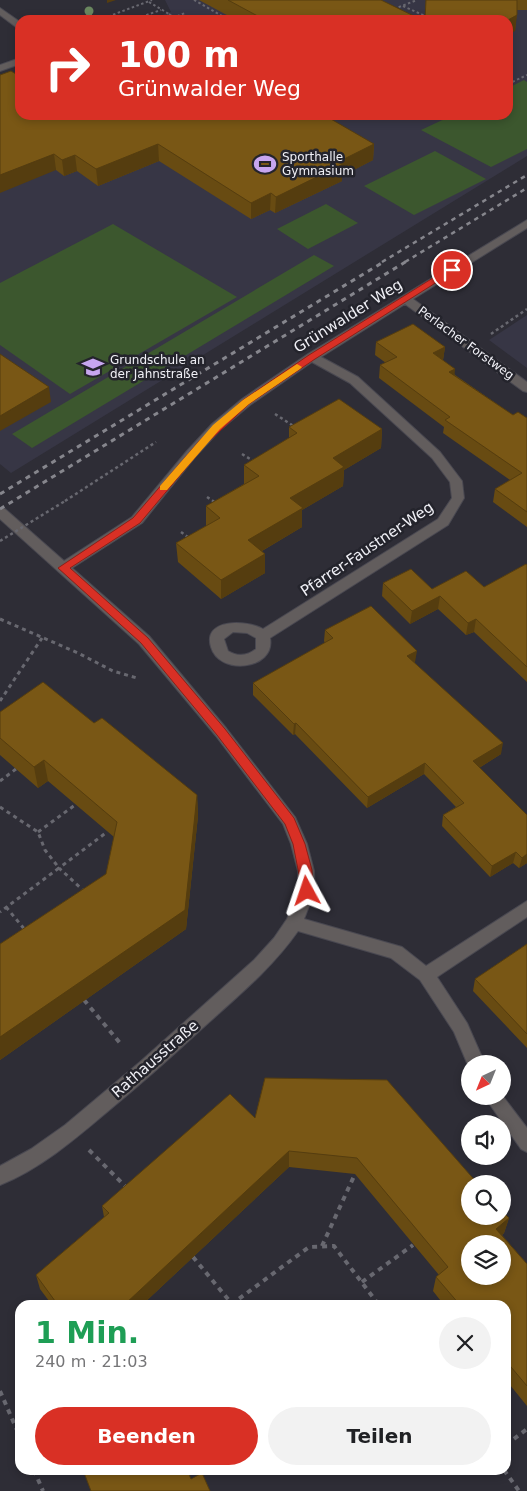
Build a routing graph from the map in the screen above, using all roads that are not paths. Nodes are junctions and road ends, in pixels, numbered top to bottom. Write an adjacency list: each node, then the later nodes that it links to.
1 (0, 11): 2 (street)
2 (15, 23)
3 (15, 63): 4 (street)
4 (0, 68)
5 (527, 223): 6 (street, Grünwalder Weg)
6 (406, 299): 7 (street, Grünwalder Weg); 8 (street, Perlacher Forstweg)
7 (312, 357): 10 (street, Grünwalder Weg); 11 (street, Pfarrer-Faustner-Weg)
8 (527, 388)
9 (0, 512): 10 (street, Rathausstraße)
10 (64, 568): 13 (street, Rathausstraße)
11 (263, 636)
12 (527, 908): 14 (street)
13 (294, 923): 14 (street); 18 (street, Rathausstraße)
14 (426, 975): 15 (street)
15 (472, 1055)
16 (500, 1105): 17 (street)
17 (527, 1143)
18 (0, 1176)

